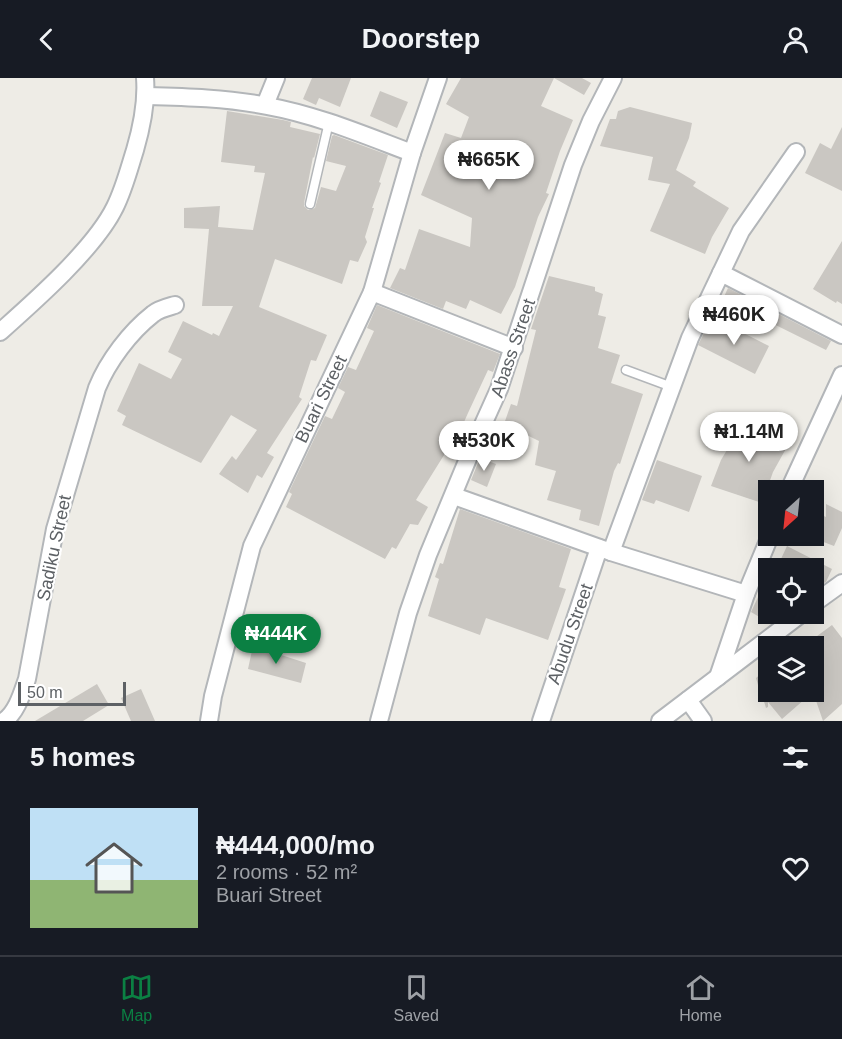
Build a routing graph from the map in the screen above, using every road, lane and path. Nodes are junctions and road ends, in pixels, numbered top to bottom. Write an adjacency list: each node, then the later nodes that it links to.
1 (145, 78): 5 (street)
2 (276, 78): 6 (street)
3 (438, 78): 9 (street, Buari Street)
4 (614, 78): 16 (street, Abass Street)
5 (147, 96): 6 (street); 14 (street)
6 (265, 105): 7 (street)
7 (329, 121): 9 (street); 10 (lane)
8 (796, 152): 11 (street, Abudu Street)
9 (412, 153): 12 (street, Buari Street)
10 (310, 204)
11 (720, 273): 15 (street); 19 (street, Abudu Street)
12 (372, 292): 16 (street); 31 (street, Buari Street)
13 (175, 305): 30 (street, Sadiku Street)
14 (0, 332)
15 (842, 335)
16 (514, 348): 21 (street, Abass Street)
17 (626, 370): 19 (lane)
18 (842, 375): 20 (street)
19 (672, 387): 23 (street, Abudu Street)
20 (794, 480)
21 (454, 496): 23 (street); 32 (street, Abass Street)
22 (766, 546): 25 (street)
23 (605, 550): 25 (street); 33 (street, Abudu Street)
24 (842, 583): 26 (street)
25 (746, 594): 28 (street)
26 (824, 596)
27 (788, 624): 28 (street)
28 (718, 677): 29 (street)
29 (688, 700): 34 (street); 35 (street)
30 (4, 721)
31 (209, 721)
32 (380, 721)
33 (541, 721)
34 (660, 721)
35 (703, 721)

